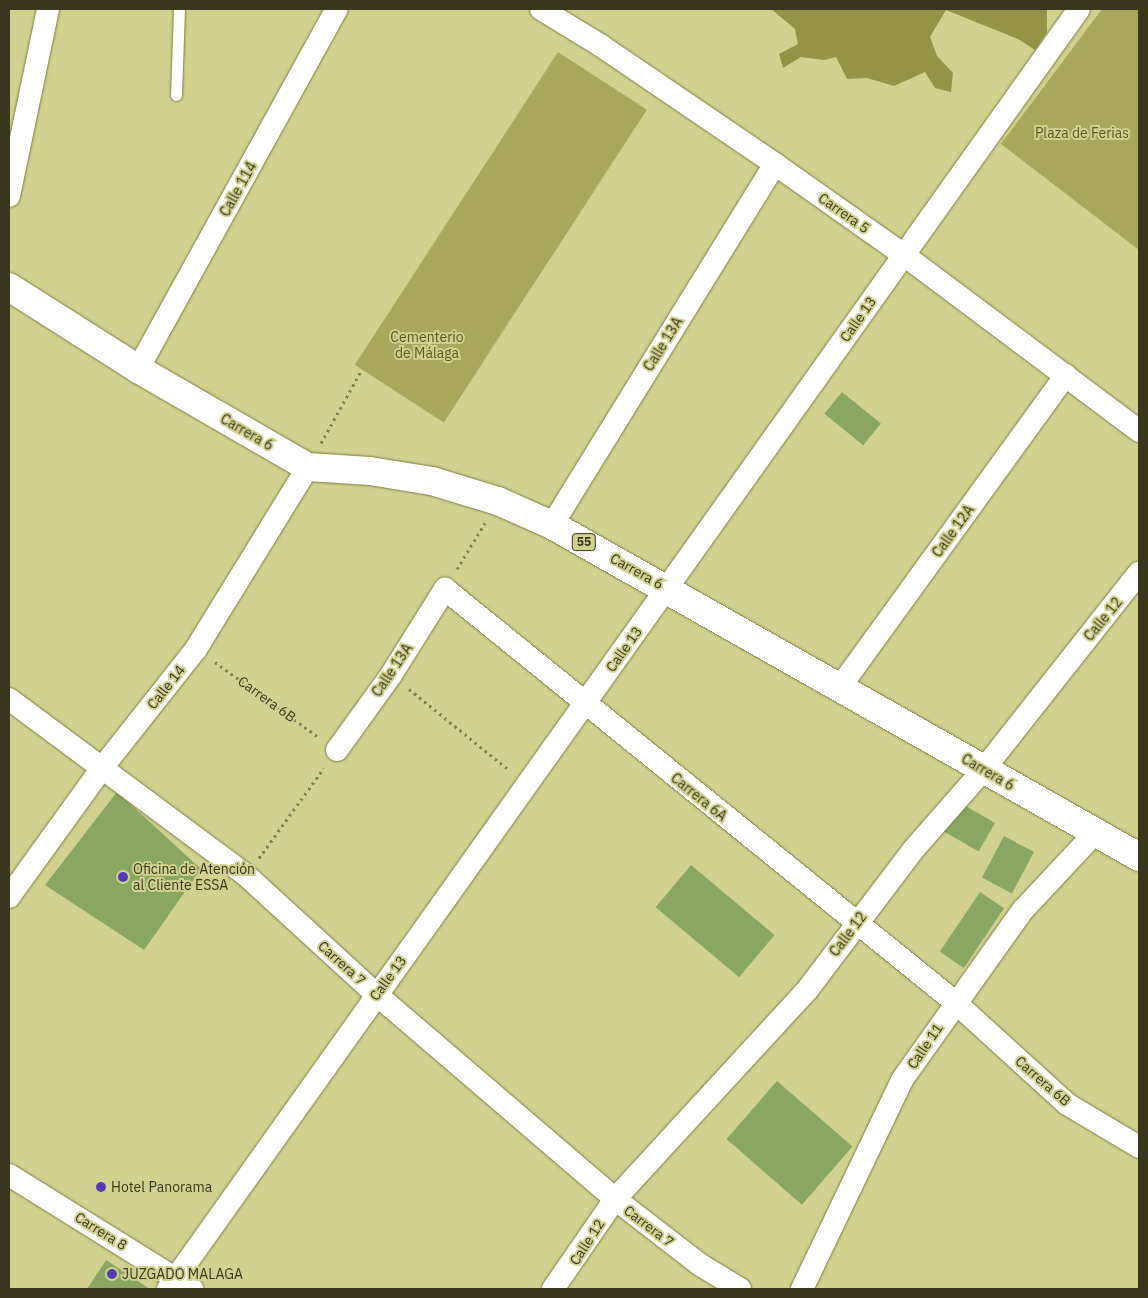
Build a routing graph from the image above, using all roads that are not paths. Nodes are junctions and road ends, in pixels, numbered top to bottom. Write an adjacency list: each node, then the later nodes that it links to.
1 (48, 9): 8 (street)
2 (178, 9): 6 (lane)
3 (337, 9): 11 (street, Calle 114)
4 (541, 9): 7 (street, Carrera 5)
5 (1079, 9): 9 (street, Calle 13)
6 (176, 95)
7 (774, 164): 9 (street, Carrera 5); 15 (street, Calle 13A)
8 (9, 196)
9 (904, 255): 12 (street, Carrera 5); 17 (street, Calle 13)
10 (9, 288): 11 (highway, Carrera 6 / 55)
11 (138, 369): 14 (highway, Carrera 6 / 55)
12 (1066, 375): 13 (street, Carrera 5); 19 (street, Calle 12A)
13 (1139, 431)
14 (308, 467): 15 (highway, Carrera 6 / 55); 23 (street, Calle 14)
15 (552, 525): 17 (highway, Carrera 6 / 55)
16 (1139, 574): 24 (street, Calle 12)
17 (667, 588): 19 (highway, Carrera 6 / 55); 21 (street, Calle 13)
18 (445, 589): 21 (street, Carrera 6A); 22 (street, Calle 13A)
19 (840, 687): 24 (highway, Carrera 6 / 55)
20 (9, 699): 23 (street, Carrera 7)
21 (584, 705): 28 (street, Carrera 6A); 29 (street, Calle 13)
22 (337, 750)
23 (102, 768): 27 (street, Calle 14); 29 (street, Carrera 7)
24 (984, 769): 25 (highway, Carrera 6 / 55); 28 (street, Calle 12)
25 (1096, 833): 26 (highway, Carrera 6 / 55); 30 (street, Calle 11)
26 (1139, 858)
27 (9, 897)
28 (855, 924): 30 (street, Carrera 6A); 33 (street, Calle 12)
29 (376, 994): 33 (street, Carrera 7); 34 (street, Calle 13)
30 (955, 1002): 31 (street, Carrera 6B); 37 (street, Calle 11)
31 (1139, 1147)
32 (9, 1175): 34 (street, Carrera 8)
33 (615, 1200): 35 (street, Calle 12); 36 (street, Carrera 7)
34 (179, 1286)
35 (553, 1289)
36 (740, 1289)
37 (802, 1289)

